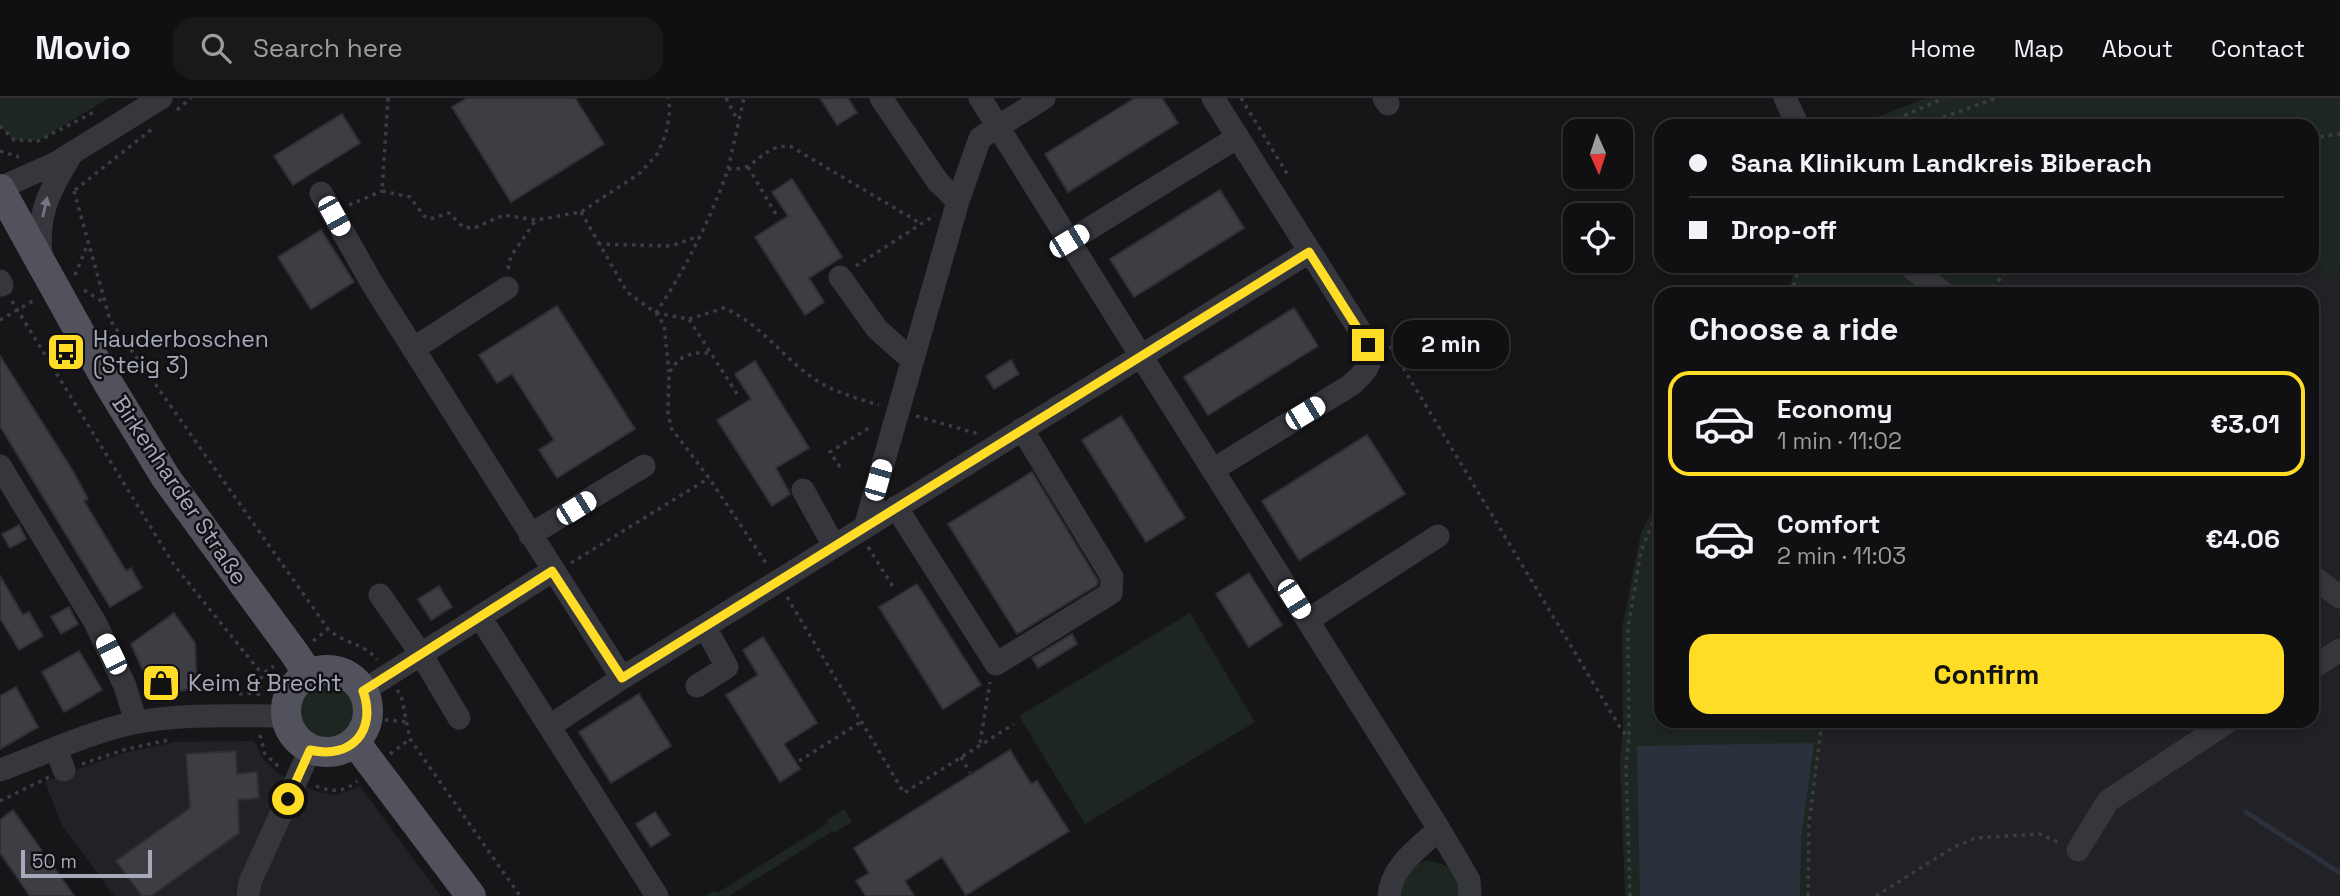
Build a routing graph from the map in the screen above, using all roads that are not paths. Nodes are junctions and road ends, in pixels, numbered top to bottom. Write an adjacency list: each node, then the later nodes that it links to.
1 (881, 98): 13 (street)
2 (980, 98): 8 (street)
3 (1044, 98): 8 (street)
4 (1213, 98): 9 (street)
5 (1785, 98): 7 (street)
6 (168, 105): 10 (street)
7 (1795, 119)
8 (998, 126): 13 (street); 14 (street)
9 (1238, 137): 14 (street); 15 (street)
10 (66, 162): 11 (street); 16 (street, one-way to 10)
11 (0, 189): 16 (main road, Birkenharder Straße)
12 (321, 193): 21 (street)
13 (958, 201): 23 (street)
14 (1069, 241): 22 (street)
15 (1309, 252): 22 (street); 27 (street)
16 (43, 266): 44 (main road, Birkenharder Straße)
17 (1918, 273): 19 (street)
18 (840, 277): 23 (street)
19 (1936, 287)
20 (507, 288): 21 (street)
21 (413, 349): 31 (street)
22 (1141, 356): 24 (street); 27 (street)
23 (912, 360): 30 (street)
24 (1022, 429): 29 (street); 29 (street)
25 (0, 466): 50 (street)
26 (644, 466): 31 (street)
27 (1214, 468): 39 (street)
28 (803, 490): 33 (street)
29 (896, 507): 30 (street)
30 (861, 529): 33 (street)
31 (530, 535): 34 (street)
32 (1438, 536): 39 (street)
33 (834, 546): 40 (street)
34 (552, 571): 38 (street); 45 (street)
35 (2319, 581): 37 (street)
36 (380, 595): 42 (street)
37 (2340, 597)
38 (480, 617): 42 (street); 51 (street)
39 (1308, 620): 57 (street)
40 (705, 627): 45 (street); 46 (street)
41 (2340, 650): 43 (street)
42 (421, 654): 47 (street); 49 (street)
43 (2319, 664)
44 (308, 674): 47 (main road); 48 (main road)
45 (622, 678): 51 (street)
46 (696, 686)
47 (368, 706): 54 (main road); 60 (main road)
48 (285, 716): 50 (street); 54 (main road)
49 (459, 718)
50 (136, 722): 53 (street)
51 (550, 726): 61 (street)
52 (2218, 728): 58 (street)
53 (56, 748): 55 (street); 56 (street)
54 (310, 750): 59 (street)
55 (0, 770)
56 (64, 770)
57 (1439, 829): 62 (street); 63 (street)
58 (2078, 850)
59 (248, 896)
60 (471, 896)
61 (657, 896)
62 (1389, 896)
63 (1470, 896)

